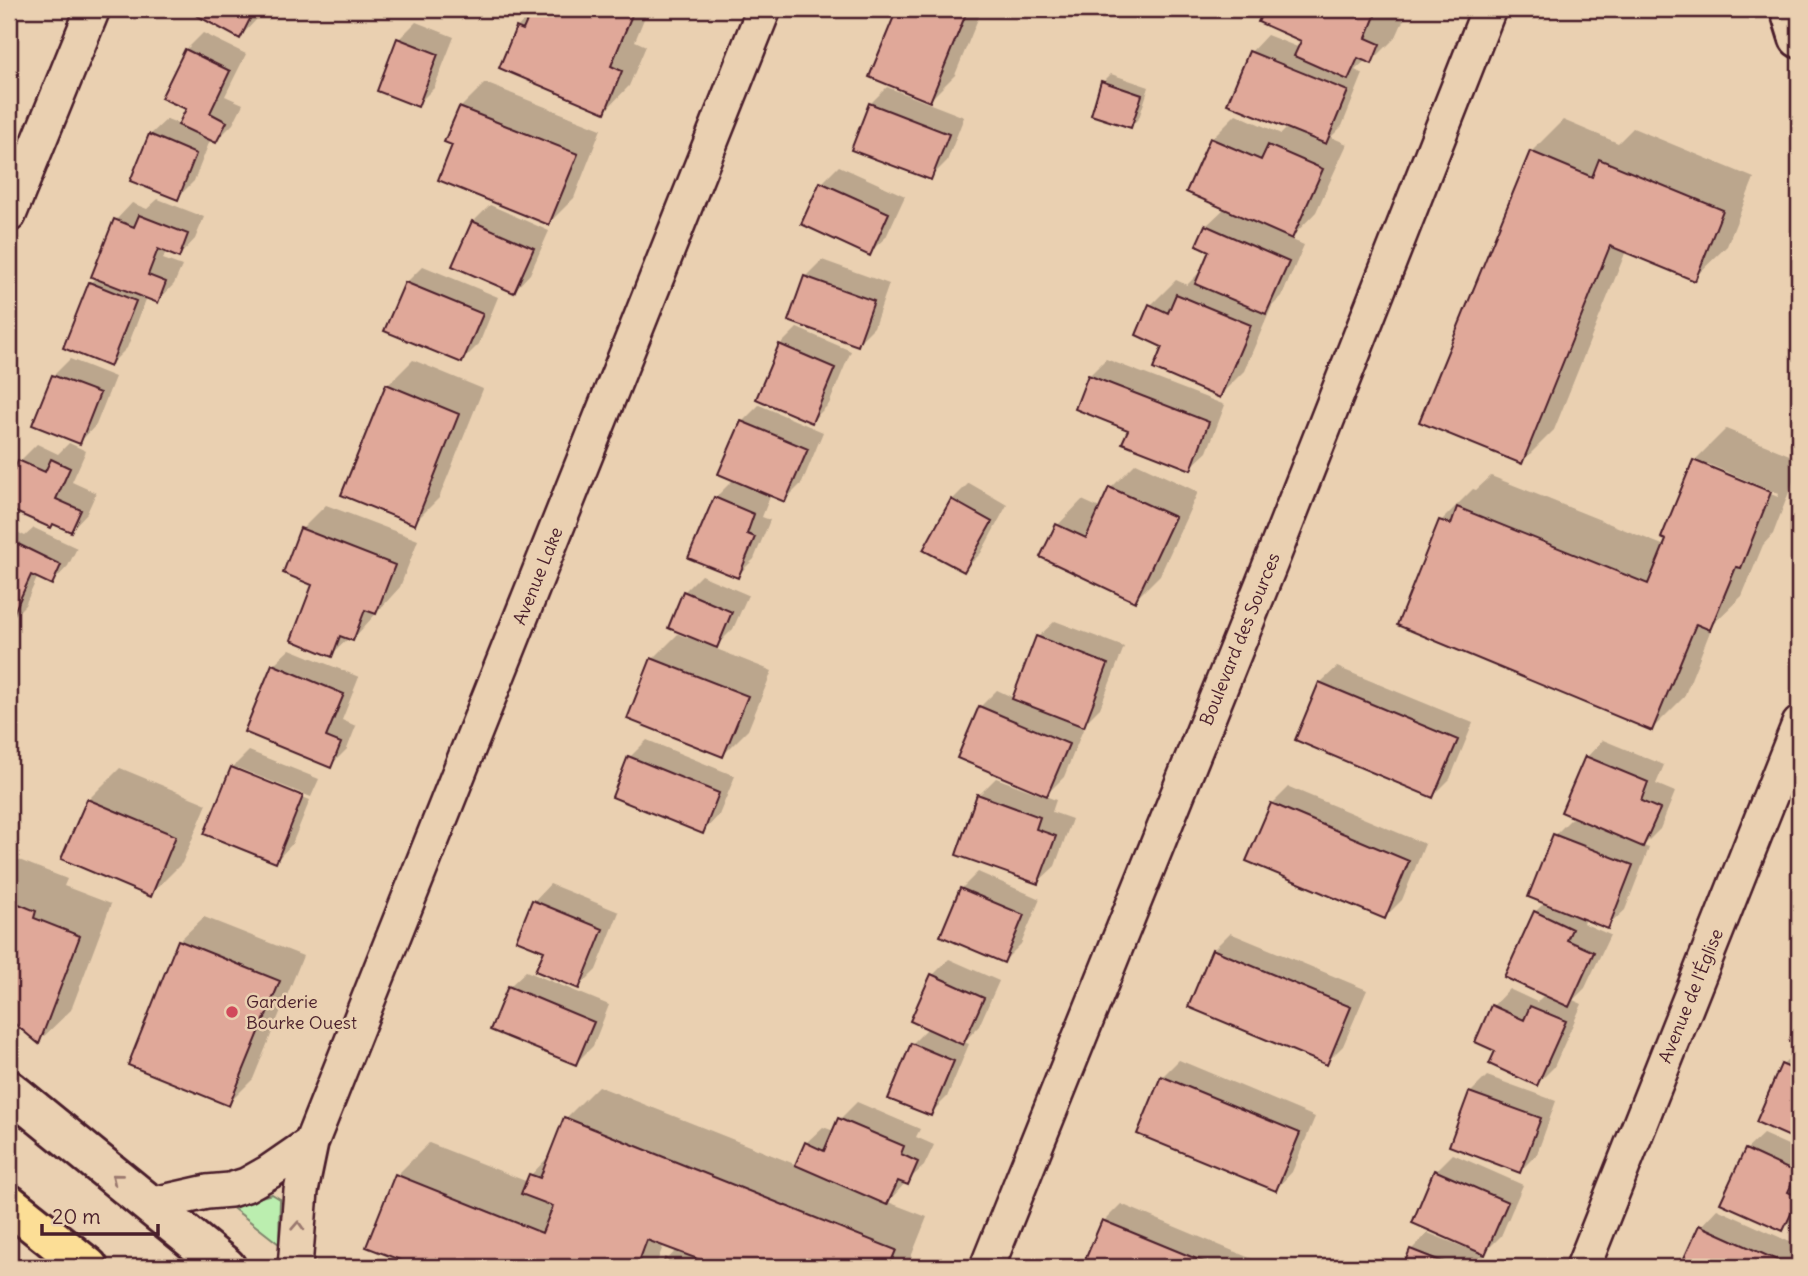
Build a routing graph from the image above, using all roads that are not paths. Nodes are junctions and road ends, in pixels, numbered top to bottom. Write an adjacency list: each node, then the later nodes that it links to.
1 (764, 9): 9 (street, Avenue Lake)
2 (1489, 9): 15 (street, Boulevard des Sources)
3 (1790, 9): 5 (main road)
4 (85, 11): 6 (street)
5 (1799, 38)
6 (9, 215)
7 (1799, 724): 16 (street, Avenue de l'Église)
8 (9, 1090): 11 (main road, one-way to 8)
9 (311, 1143): 11 (street); 14 (street, Avenue Lake, one-way to 9)
10 (9, 1204): 12 (highway)
11 (149, 1205): 13 (main road)
12 (88, 1267)
13 (226, 1267)
14 (295, 1267)
15 (987, 1267)
16 (1583, 1267)

